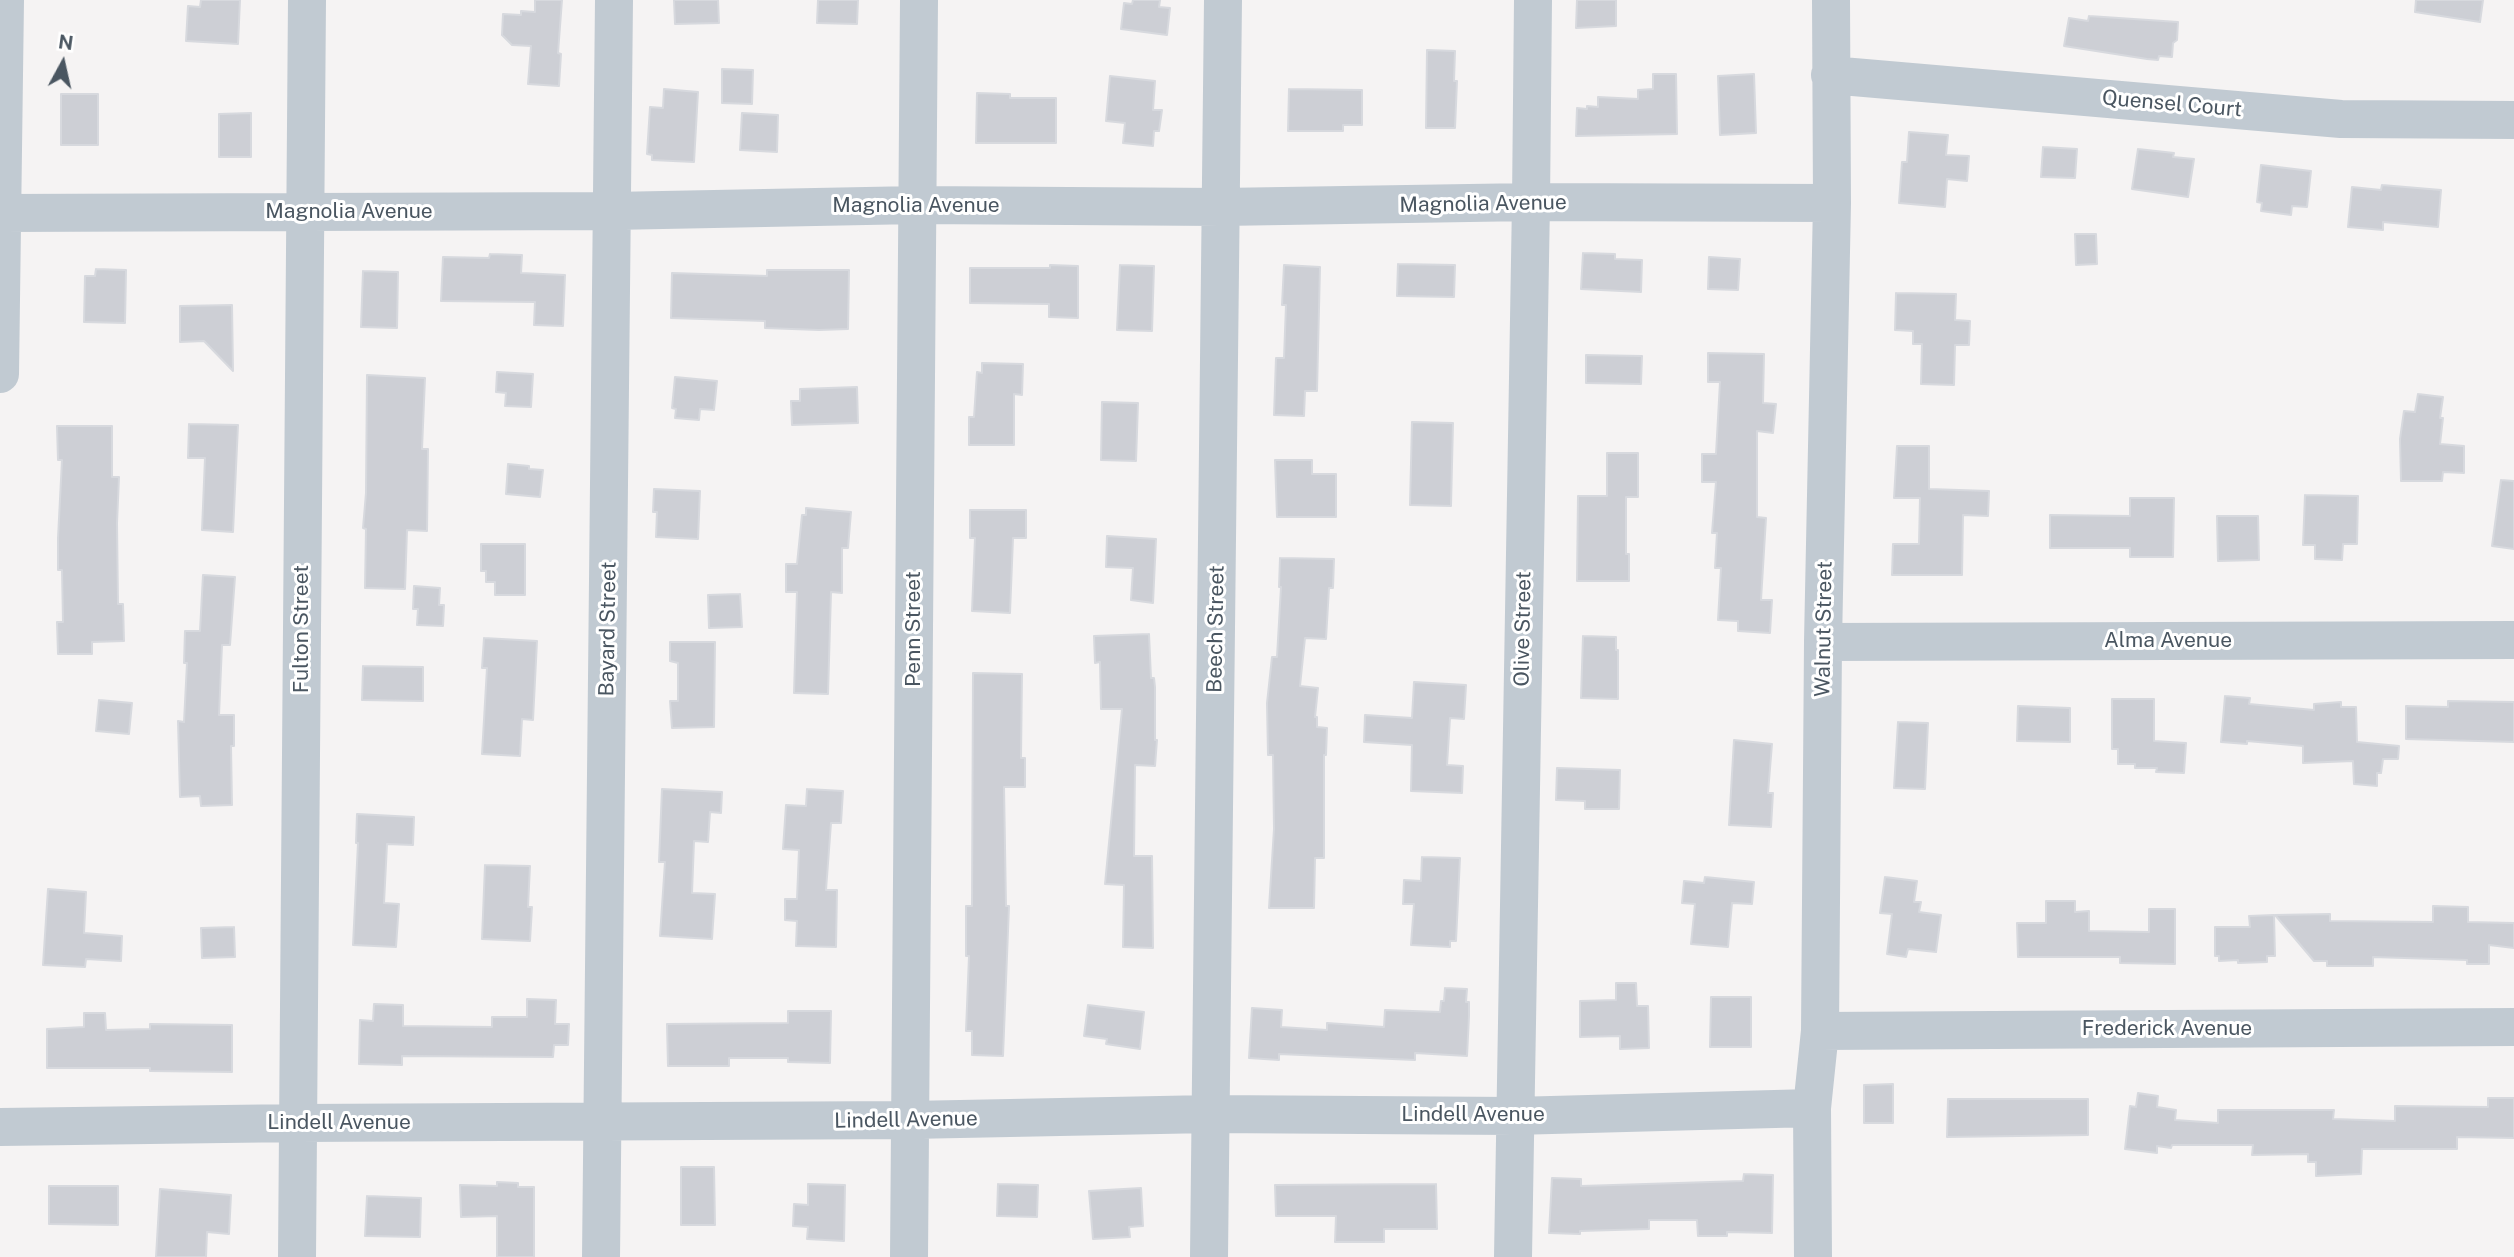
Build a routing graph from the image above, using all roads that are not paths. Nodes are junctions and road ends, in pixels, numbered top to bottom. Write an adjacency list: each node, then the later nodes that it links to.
1 (5, 0): 15 (street)
2 (307, 0): 16 (street, Fulton Street)
3 (614, 0): 14 (street, Bayard Street)
4 (919, 0): 12 (street, Penn Street)
5 (1223, 0): 13 (street, Beech Street)
6 (1532, 0): 10 (street, Olive Street)
7 (1831, 0): 8 (street, Walnut Street)
8 (1830, 75): 9 (street, Quensel Court); 11 (street, Walnut Street)
9 (2514, 120)
10 (1531, 202): 11 (street, Magnolia Avenue); 13 (street, Magnolia Avenue); 24 (street, Olive Street)
11 (1832, 203): 19 (street, Walnut Street)
12 (917, 205): 13 (street, Magnolia Avenue); 14 (street, Magnolia Avenue); 25 (street, Penn Street)
13 (1221, 207): 23 (street, Beech Street)
14 (612, 211): 16 (street, Magnolia Avenue); 27 (street, Bayard Street)
15 (1, 213): 16 (street, Magnolia Avenue); 17 (street)
16 (304, 213): 26 (street, Fulton Street)
17 (0, 374)
18 (2514, 640): 19 (street, Alma Avenue)
19 (1823, 642): 21 (street, Walnut Street)
20 (2514, 1027): 21 (street, Frederick Avenue)
21 (1820, 1031): 22 (street, Walnut Street)
22 (1812, 1108): 24 (street, Lindell Avenue); 34 (street, Walnut Street)
23 (1210, 1114): 24 (street, Lindell Avenue); 25 (street, Lindell Avenue); 32 (street, Beech Street)
24 (1514, 1116): 33 (street, Olive Street)
25 (910, 1120): 27 (street, Lindell Avenue); 31 (street, Penn Street)
26 (299, 1123): 27 (street, Lindell Avenue); 28 (street, Lindell Avenue); 29 (street, Fulton Street)
27 (603, 1123): 30 (street, Bayard Street)
28 (0, 1127)
29 (296, 1257)
30 (601, 1257)
31 (909, 1257)
32 (1209, 1257)
33 (1513, 1257)
34 (1813, 1257)

